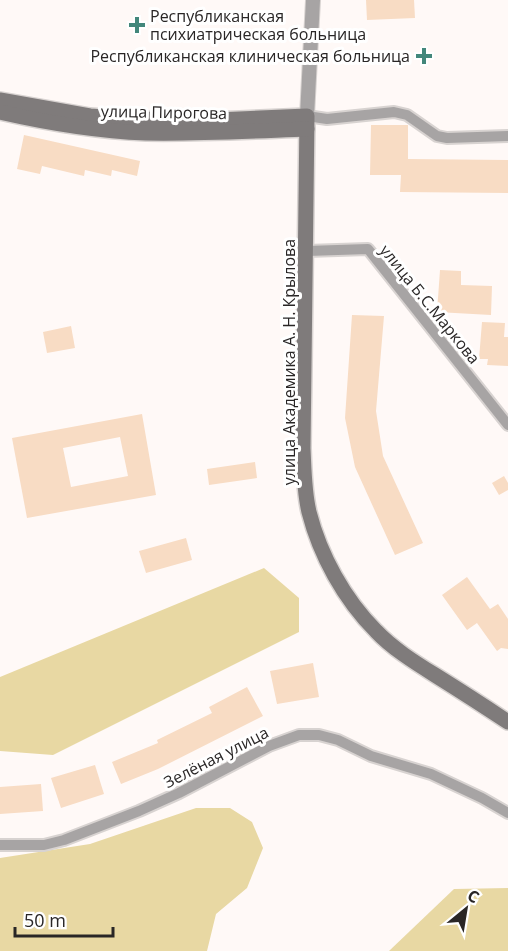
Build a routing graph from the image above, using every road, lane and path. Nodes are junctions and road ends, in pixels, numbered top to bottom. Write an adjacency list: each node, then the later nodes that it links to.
1 (313, 0): 4 (street)
2 (0, 100): 4 (main road, улица Пирогова)
3 (0, 112): 4 (main road, улица Пирогова)
4 (307, 123): 5 (street, улица Пирогова); 6 (main road, улица Академика А. Н. Крылова)
5 (508, 136)
6 (307, 251): 7 (street, улица Б.С.Маркова); 8 (main road, улица Академика А. Н. Крылова)
7 (508, 425)
8 (508, 722)
9 (508, 813): 10 (street, Зелёная улица)
10 (0, 845)

